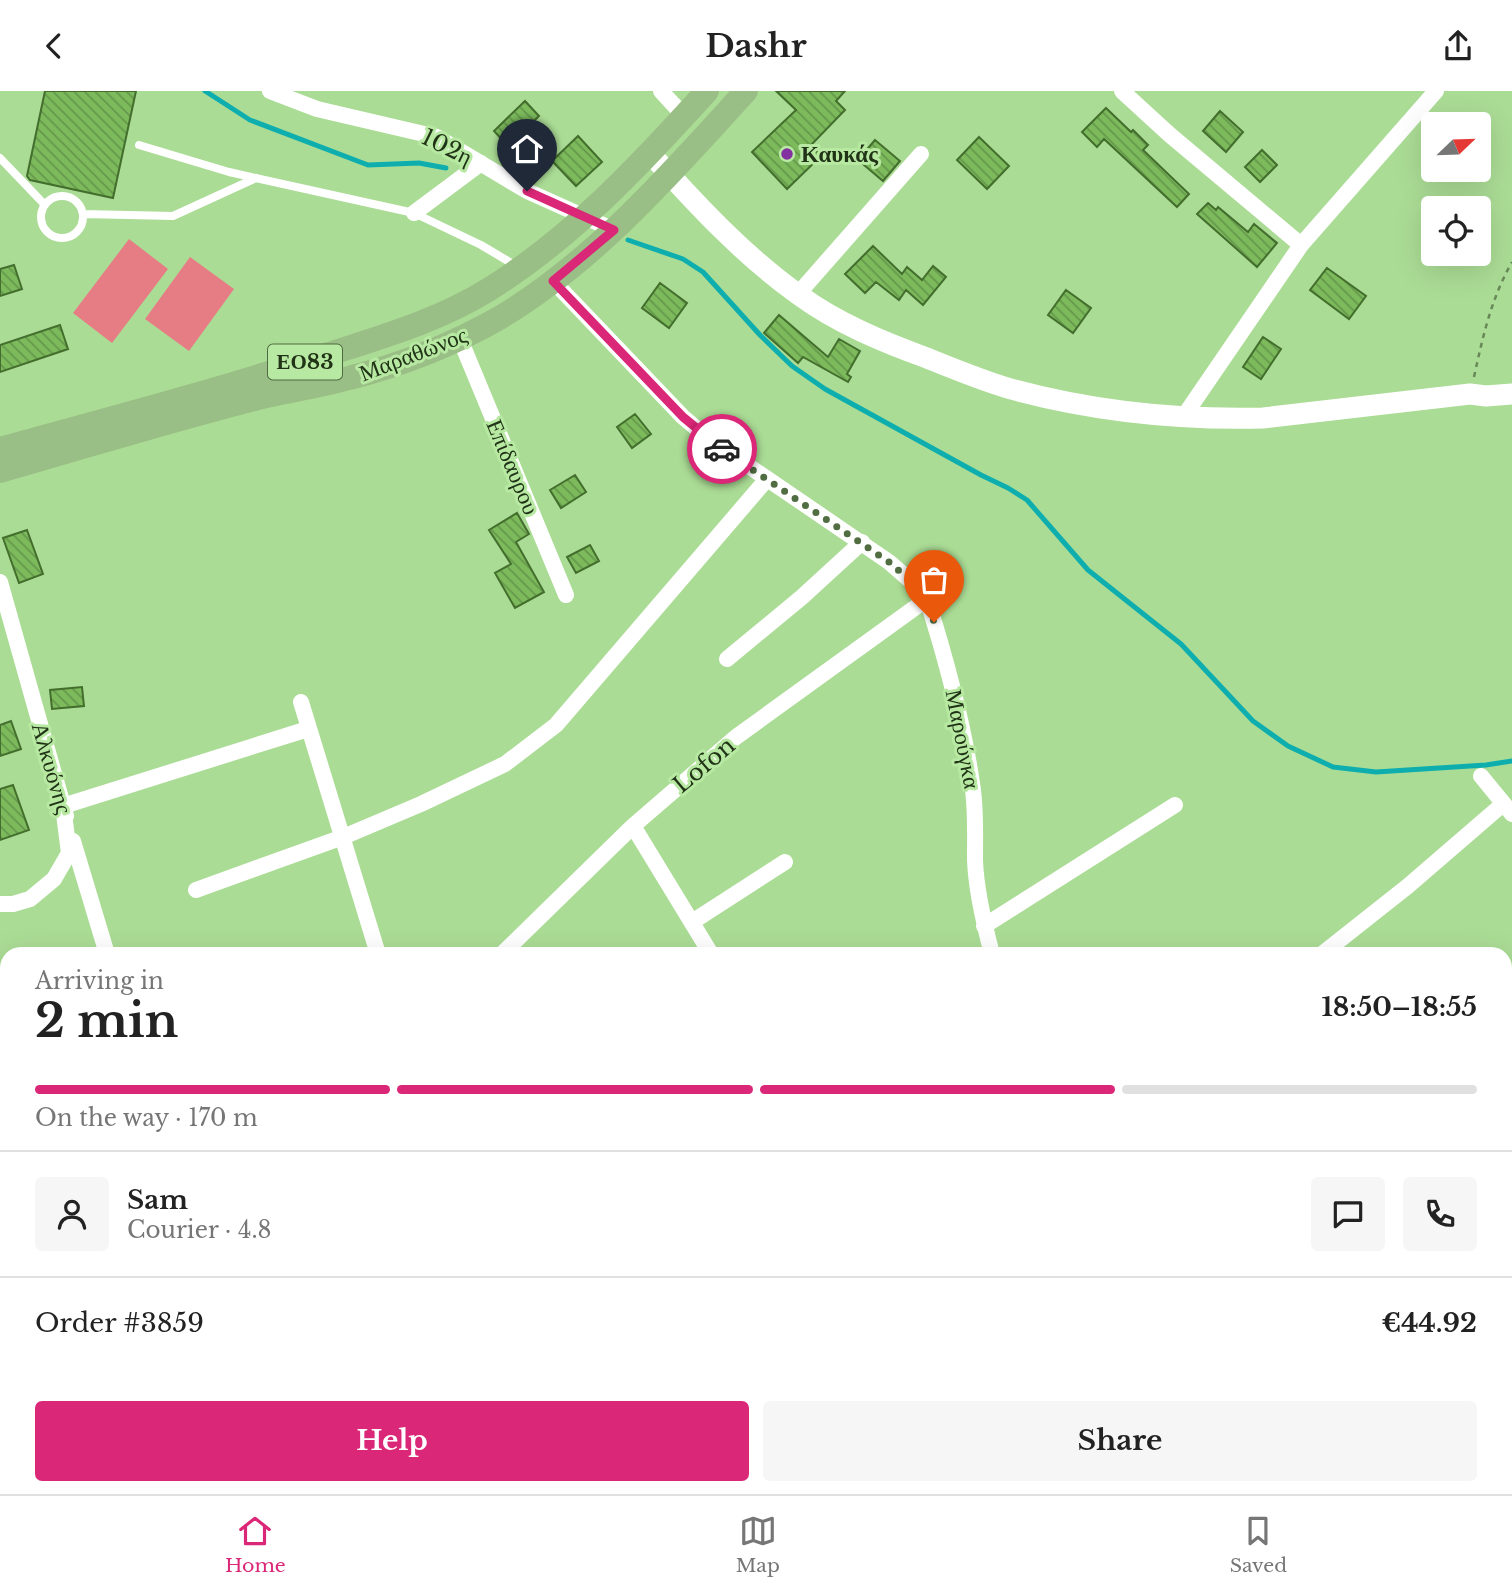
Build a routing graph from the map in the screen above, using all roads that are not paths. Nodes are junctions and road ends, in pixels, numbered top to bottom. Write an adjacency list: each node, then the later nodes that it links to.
1 (270, 91): 12 (street, 102η)
2 (660, 91): 7 (street)
3 (707, 91): 7 (main road, Μαραθώνος / ΕΟ83)
4 (746, 91): 13 (main road, Μαραθώνος / ΕΟ83)
5 (1122, 91): 20 (street)
6 (1436, 91): 20 (street)
7 (684, 116): 9 (main road, Μαραθώνος / ΕΟ83)
8 (139, 145): 14 (lane)
9 (650, 153): 13 (street); 18 (main road, Μαραθώνος / ΕΟ83)
10 (921, 155): 23 (street)
11 (0, 158): 15 (lane)
12 (481, 163): 16 (street); 18 (street, 102η)
13 (670, 175): 19 (main road, Μαραθώνος / ΕΟ83); 23 (street)
14 (256, 178): 16 (lane); 17 (lane)
15 (45, 205): 17 (lane); 17 (lane)
16 (414, 213): 21 (lane)
17 (83, 214)
18 (585, 218): 19 (street, 102η); 21 (main road, Μαραθώνος / ΕΟ83)
19 (614, 230): 22 (main road, Μαραθώνος / ΕΟ83)
20 (1301, 245): 26 (street)
21 (520, 268): 27 (main road, Μαραθώνος / ΕΟ83)
22 (553, 281): 24 (main road, Μαραθώνος / ΕΟ83); 29 (street, Μαρούγκα)
23 (798, 294): 26 (street)
24 (460, 338): 28 (main road, Μαραθώνος / ΕΟ83); 32 (street, Επίδαυρου)
25 (1512, 394): 26 (street)
26 (1184, 416)
27 (0, 449)
28 (0, 471)
29 (767, 479): 30 (street, Μαρούγκα); 42 (street)
30 (862, 542): 33 (street, Μαρούγκα); 34 (street)
31 (0, 582): 39 (street, Αλκυόνης)
32 (566, 595)
33 (927, 599): 41 (street, Lofon); 47 (street, Μαρούγκα)
34 (727, 659)
35 (301, 702): 36 (street)
36 (308, 729): 39 (street); 42 (street)
37 (1481, 776): 40 (street)
38 (1175, 805): 47 (street)
39 (64, 806): 45 (street); 48 (street, Αλκυόνης)
40 (1508, 809): 53 (street)
41 (633, 826): 46 (street); 50 (street, Lofon)
42 (344, 837): 44 (street); 49 (street)
43 (785, 862): 46 (street)
44 (195, 890)
45 (0, 904)
46 (692, 922): 51 (street)
47 (984, 926): 52 (street, Μαρούγκα)
48 (105, 947)
49 (375, 947)
50 (509, 947)
51 (707, 947)
52 (990, 947)
53 (1331, 947)

